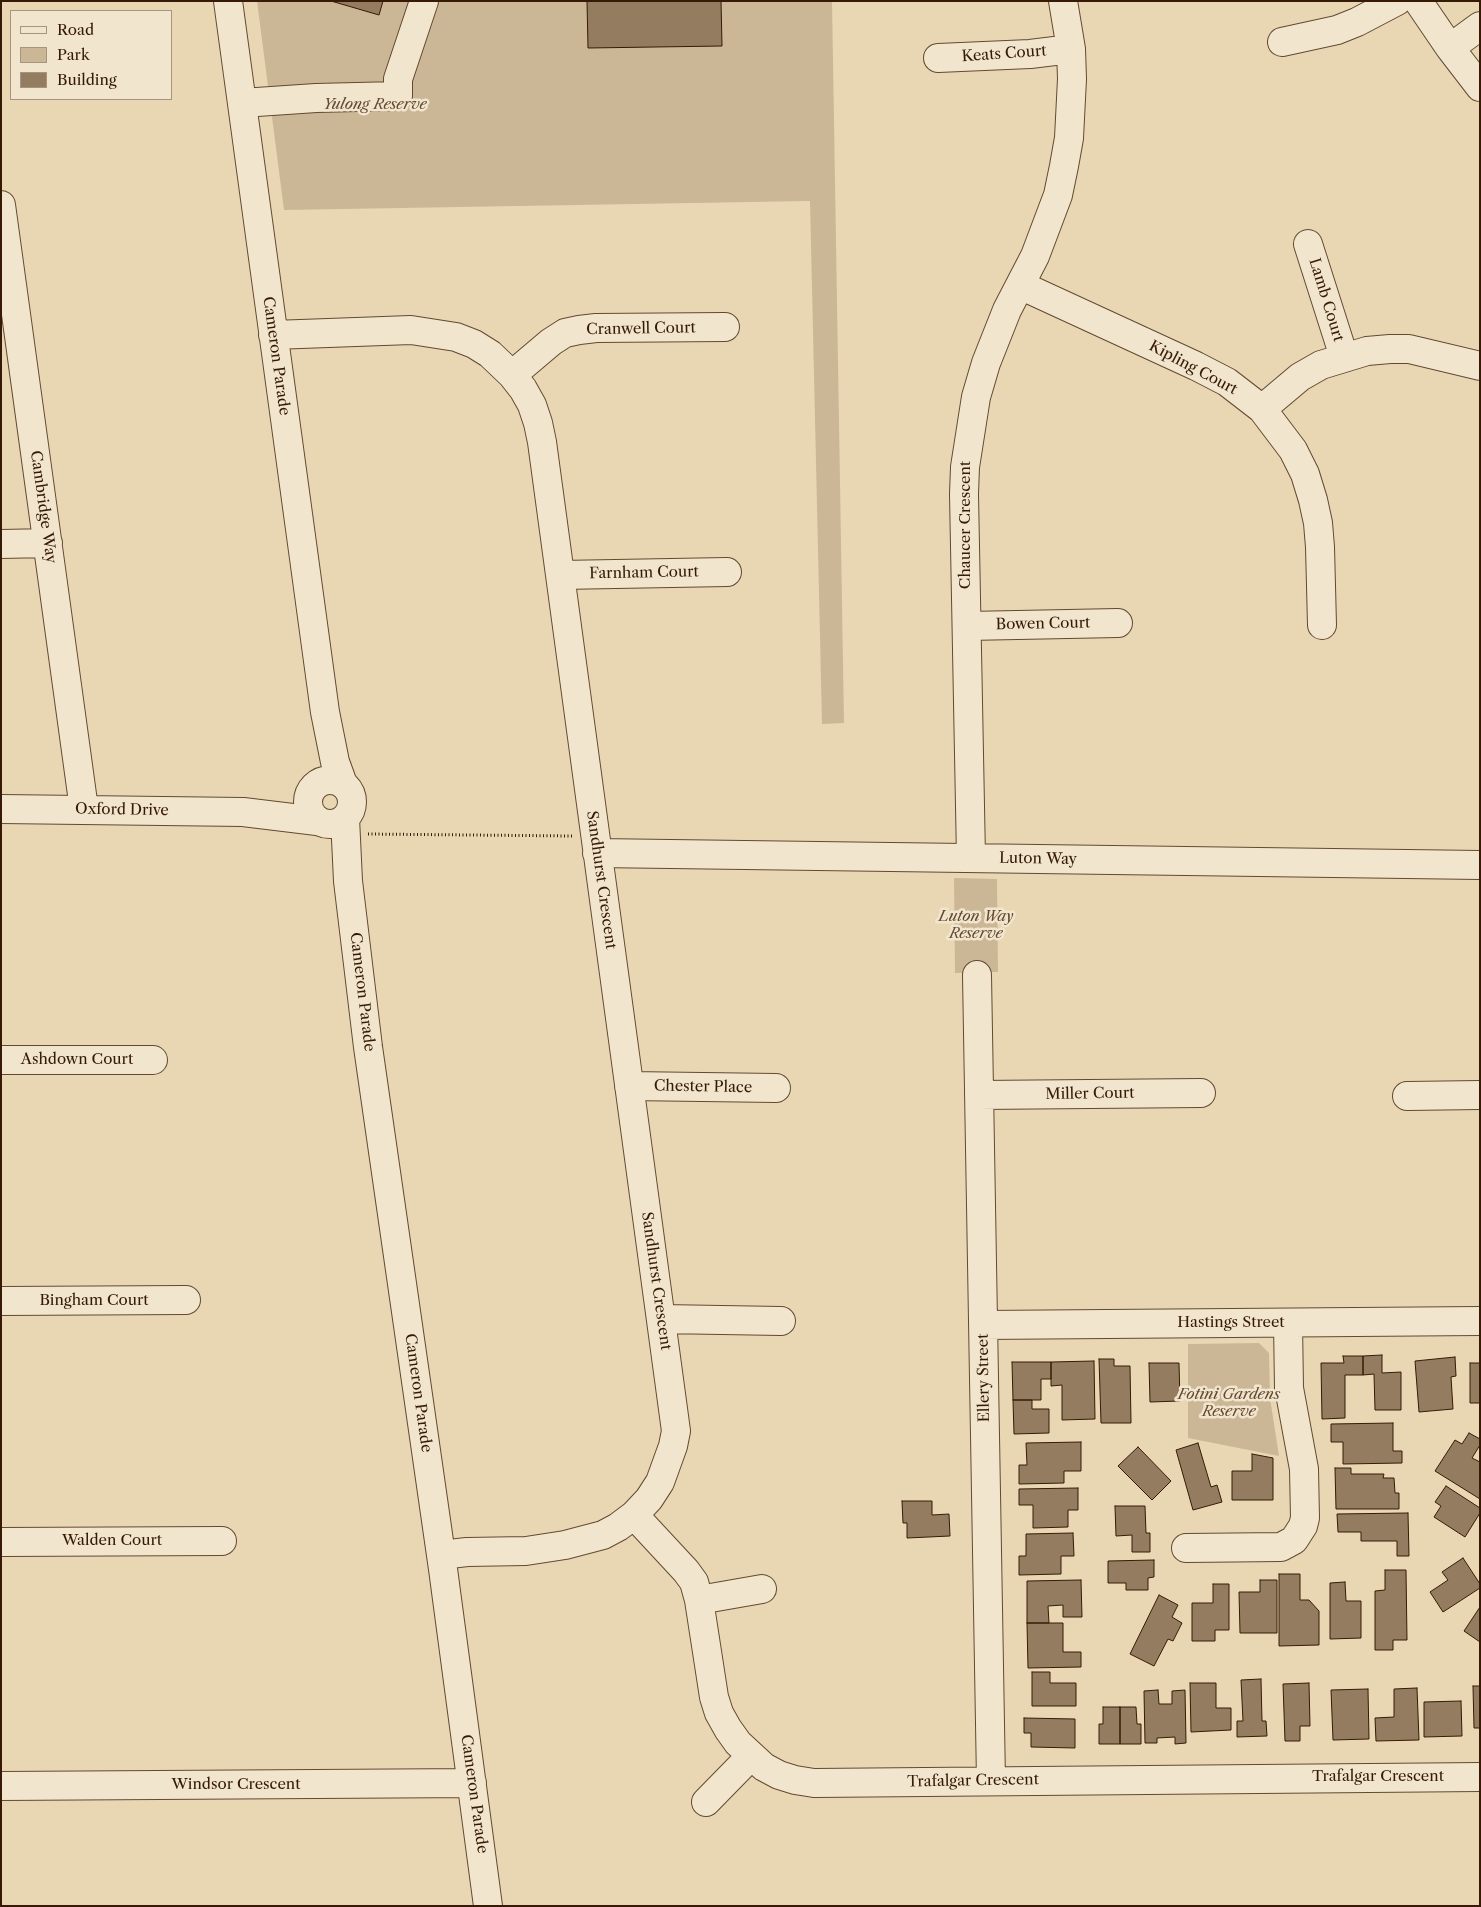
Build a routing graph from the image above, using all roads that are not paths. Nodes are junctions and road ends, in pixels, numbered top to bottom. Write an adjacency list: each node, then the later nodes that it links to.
1 (228, 1): 12 (street, Cameron Parade)
2 (424, 1): 12 (street)
3 (1064, 1): 9 (street, Chaucer Crescent)
4 (1397, 1): 7 (street)
5 (1418, 1): 8 (street)
6 (1480, 26): 8 (street)
7 (1282, 42)
8 (1450, 48): 11 (street)
9 (1071, 49): 10 (street, Keats Court); 16 (street, Chaucer Crescent)
10 (938, 58)
11 (1480, 87)
12 (242, 103): 18 (street, Cameron Parade)
13 (1, 204): 15 (street, Cambridge Way)
14 (1308, 244): 19 (street, Lamb Court)
15 (6, 277): 23 (street, Cambridge Way)
16 (1020, 285): 22 (street, Kipling Court); 29 (street, Chaucer Crescent)
17 (725, 327): 21 (street, Cranwell Court)
18 (273, 335): 21 (street, Sandhurst Crescent); 30 (street, Cameron Parade)
19 (1344, 357): 20 (street); 22 (street)
20 (1480, 366)
21 (512, 375): 26 (street, Sandhurst Crescent)
22 (1262, 409): 28 (street, Kipling Court)
23 (48, 543): 24 (street); 32 (street, Cambridge Way)
24 (1, 544)
25 (727, 572): 26 (street, Farnham Court)
26 (560, 575): 35 (street, Sandhurst Crescent)
27 (1118, 623): 29 (street, Bowen Court)
28 (1322, 625)
29 (967, 626): 36 (street, Chaucer Crescent)
30 (324, 785): 33 (street, Oxford Drive); 34 (street); 34 (street)
31 (1, 809): 32 (street, Oxford Drive)
32 (84, 809): 33 (street, Oxford Drive)
33 (243, 812): 34 (street, Oxford Drive)
34 (333, 824): 58 (street, Cameron Parade)
35 (587, 844): 36 (street, Luton Way); 41 (street, Sandhurst Crescent)
36 (971, 858): 37 (street, Luton Way)
37 (1480, 865)
38 (977, 975): 44 (street, Ellery Street)
39 (1, 1060): 40 (street, Ashdown Court)
40 (153, 1060)
41 (629, 1086): 42 (street, Chester Place); 49 (street, Sandhurst Crescent)
42 (776, 1088)
43 (1201, 1093): 44 (street, Miller Court)
44 (979, 1095): 53 (street, Ellery Street)
45 (1480, 1095): 46 (street)
46 (1407, 1096)
47 (186, 1300): 48 (street, Bingham Court)
48 (1, 1301)
49 (662, 1319): 50 (street); 54 (street, Sandhurst Crescent)
50 (781, 1321)
51 (1480, 1321): 52 (street, Hastings Street)
52 (1288, 1323): 53 (street, Hastings Street); 57 (street)
53 (983, 1325): 63 (street, Ellery Street)
54 (634, 1515): 58 (street, Sandhurst Crescent); 60 (street, Trafalgar Crescent)
55 (222, 1541): 56 (street, Walden Court)
56 (1, 1542)
57 (1186, 1548)
58 (442, 1562): 64 (street, Cameron Parade)
59 (762, 1589): 60 (street)
60 (699, 1600): 61 (street, Trafalgar Crescent)
61 (751, 1756): 63 (street, Trafalgar Crescent); 66 (street)
62 (1480, 1776): 63 (street, Trafalgar Crescent)
63 (991, 1781)
64 (472, 1783): 65 (street, Windsor Crescent); 67 (street, Cameron Parade)
65 (1, 1786)
66 (706, 1802)
67 (488, 1906)

